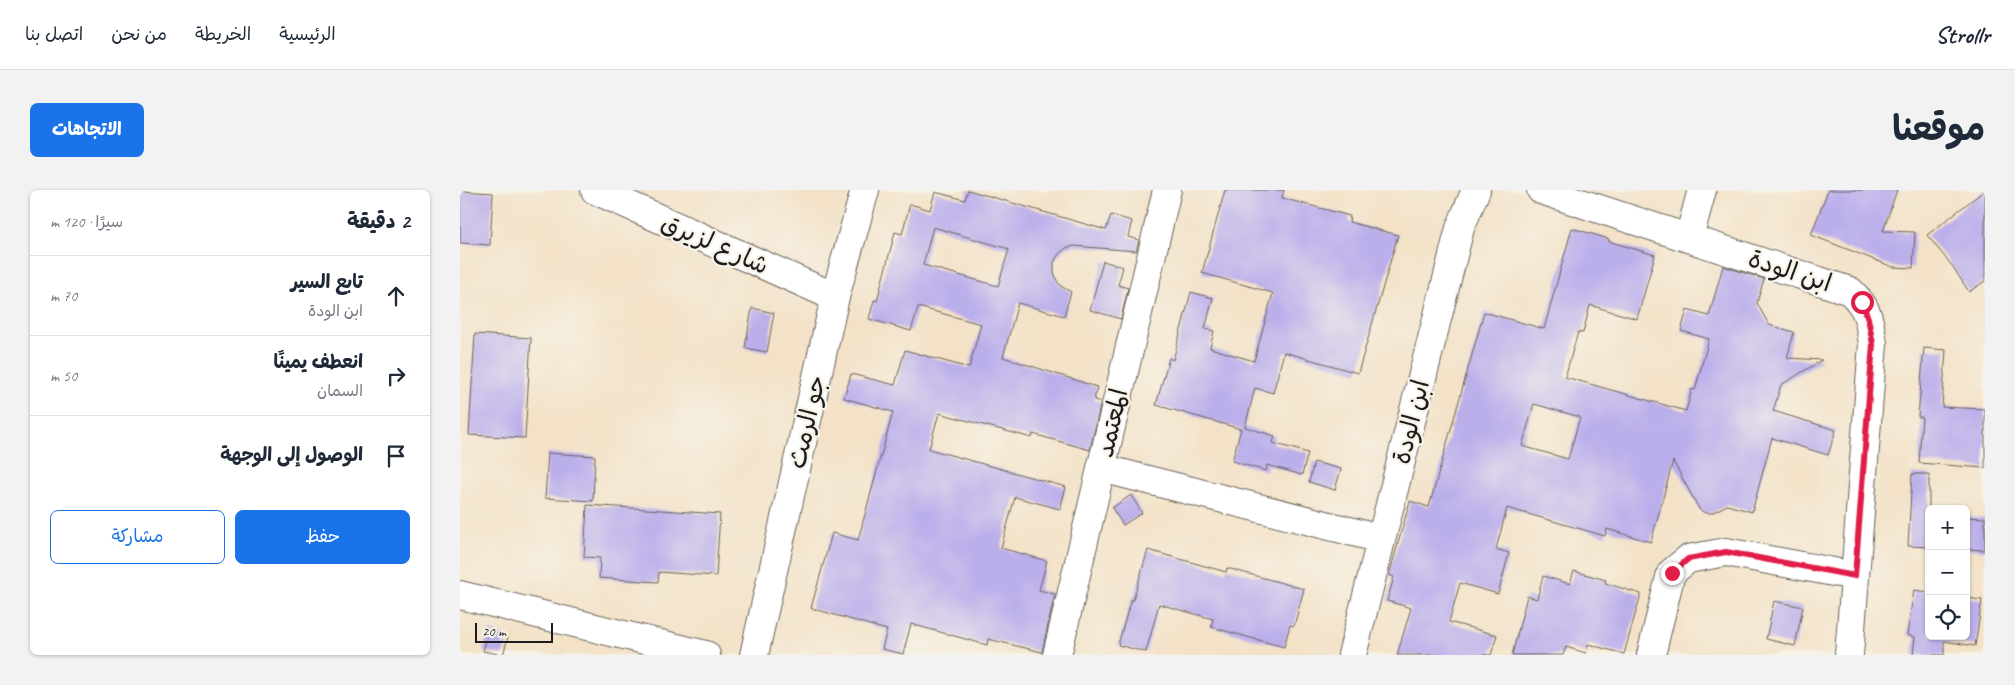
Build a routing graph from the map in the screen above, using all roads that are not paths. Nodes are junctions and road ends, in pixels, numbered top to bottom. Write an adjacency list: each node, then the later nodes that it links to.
1 (595, 190): 8 (street, شارع لزيرق)
2 (865, 190): 8 (street, جو الرمث)
3 (1167, 190): 9 (street, المعتمد)
4 (1476, 190): 10 (street, ابن الودة)
5 (1541, 190): 7 (street, ابن الودة)
6 (1702, 190): 7 (street)
7 (1689, 238): 11 (street, ابن الودة)
8 (835, 298): 14 (street, جو الرمث)
9 (1101, 468): 10 (street); 15 (street, المعتمد)
10 (1381, 539): 16 (street, ابن الودة)
11 (1855, 576): 17 (street); 18 (street, ابن الودة)
12 (460, 595): 13 (street)
13 (706, 655)
14 (754, 655)
15 (1057, 655)
16 (1352, 655)
17 (1651, 655)
18 (1849, 655)

